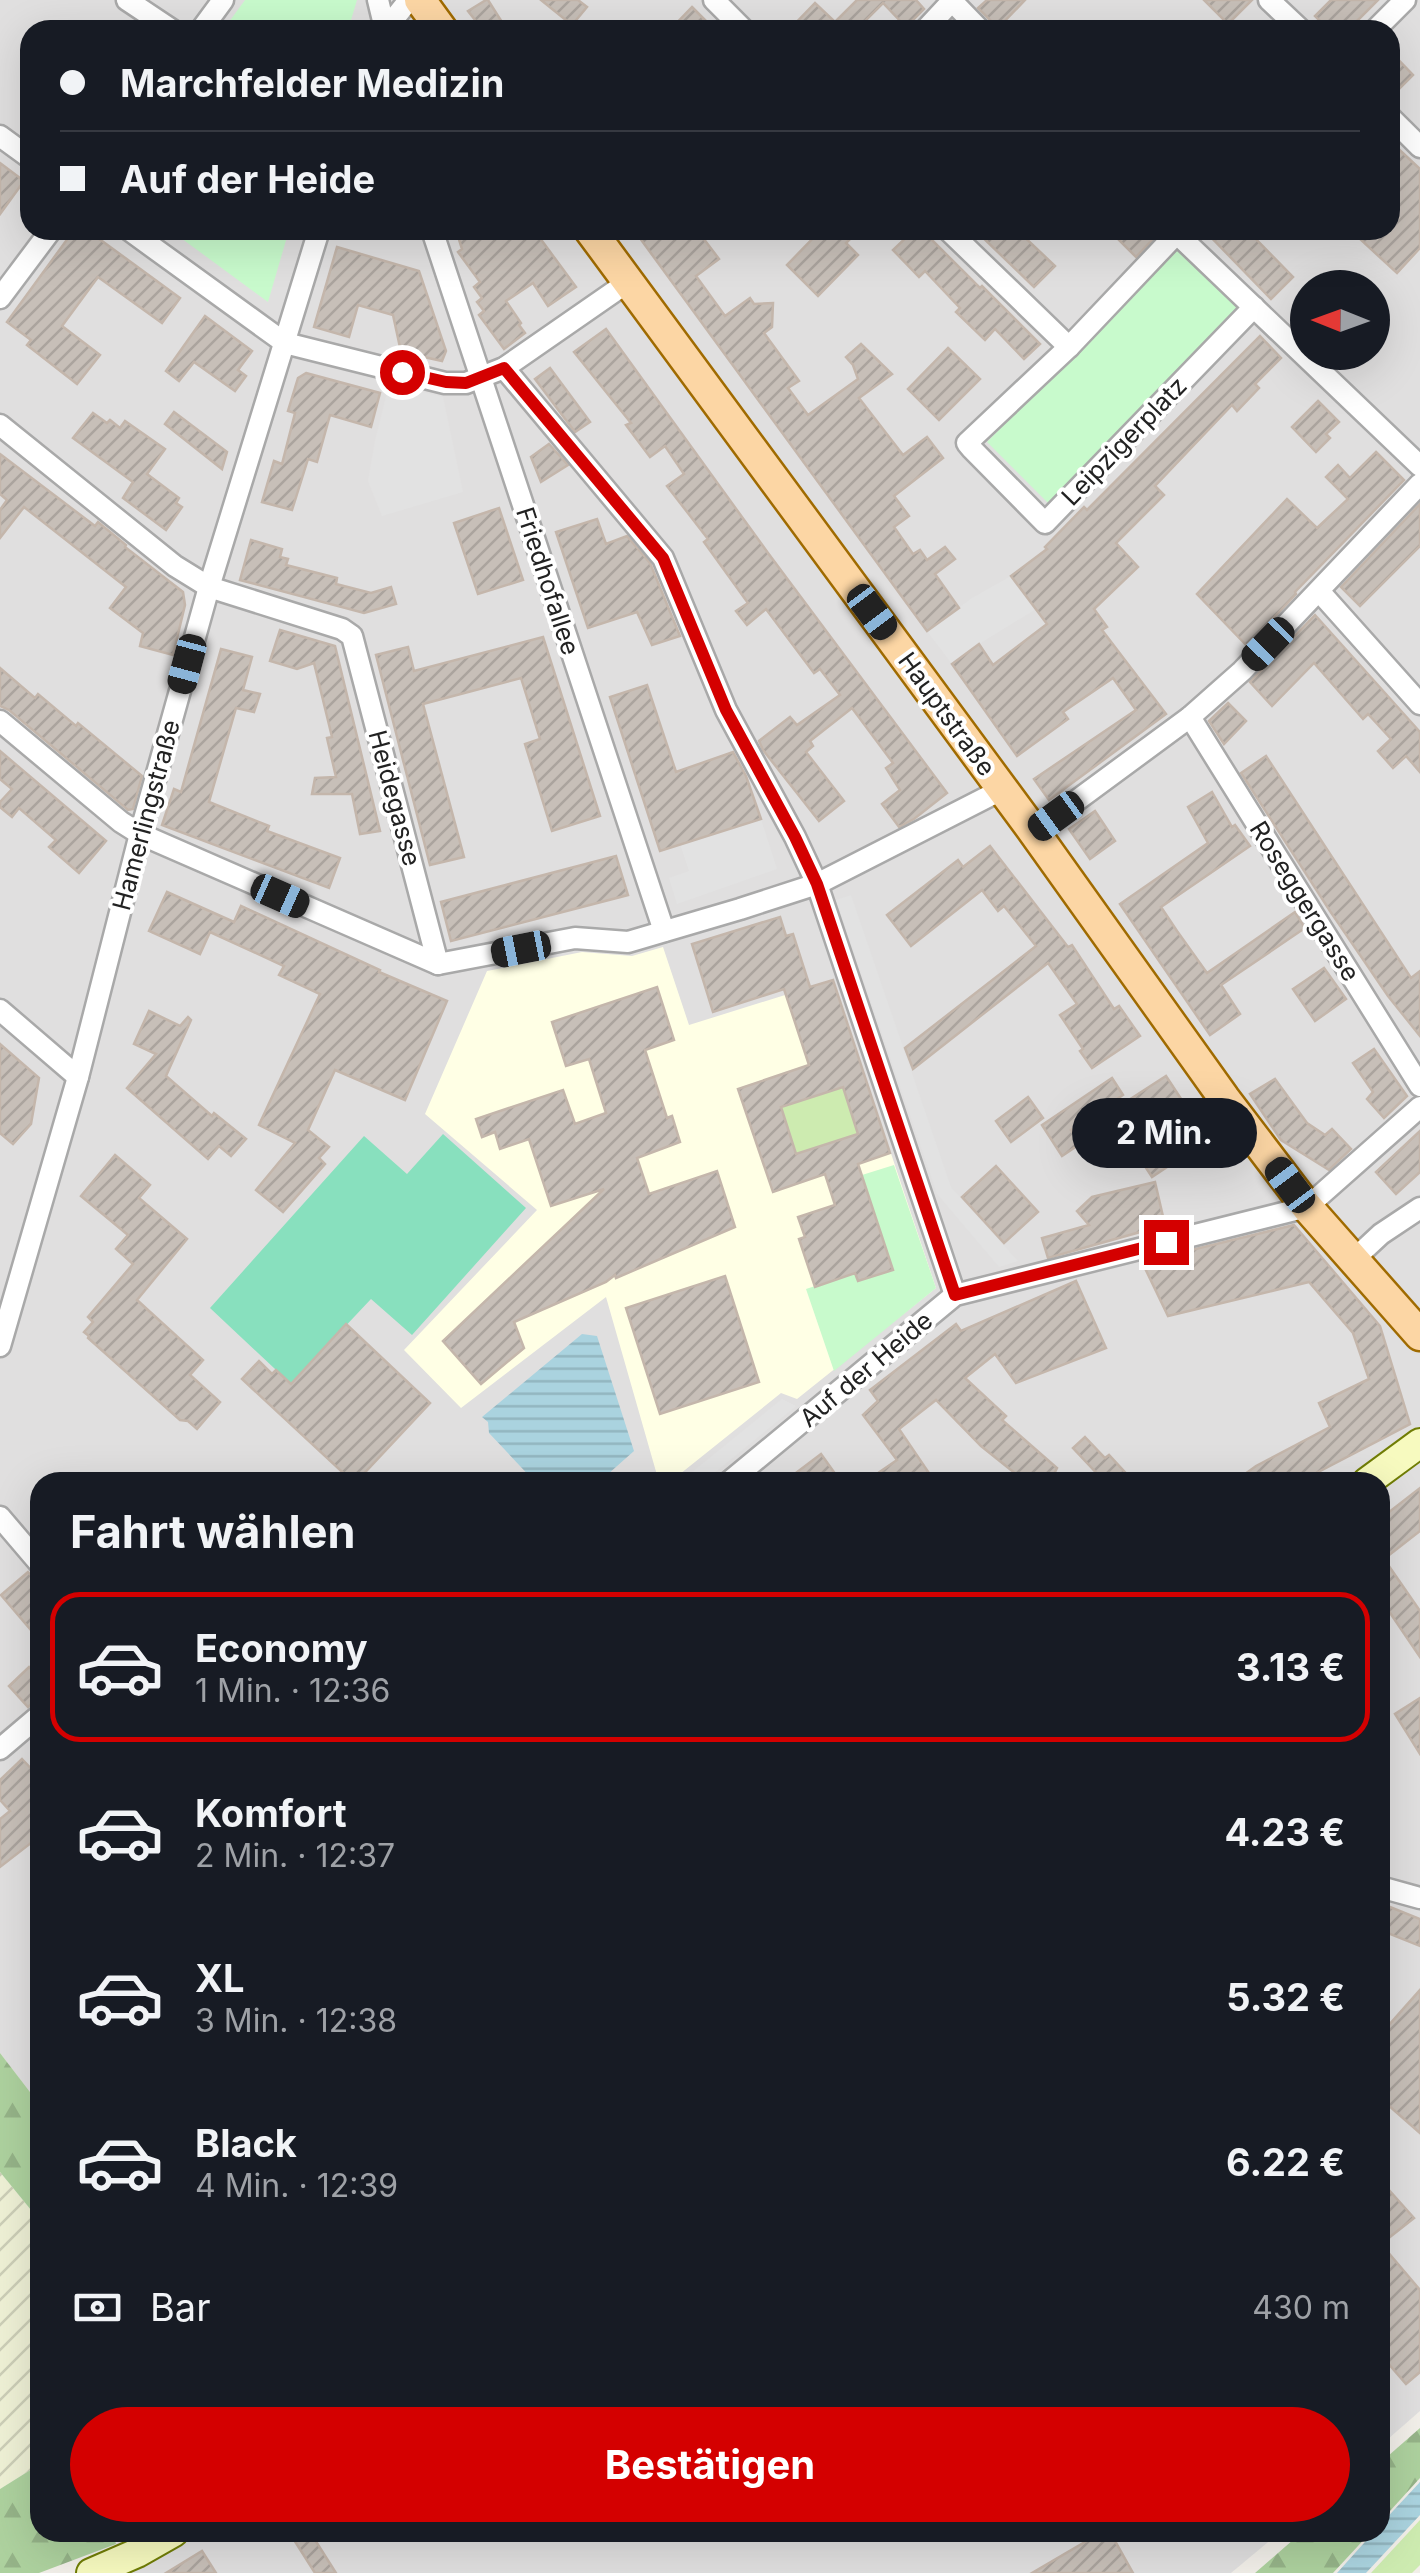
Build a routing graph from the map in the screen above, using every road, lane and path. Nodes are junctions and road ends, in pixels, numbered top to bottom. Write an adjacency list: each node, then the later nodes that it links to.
1 (127, 0): 8 (street)
2 (223, 0): 9 (street)
3 (410, 0): 10 (street)
4 (714, 0): 11 (street)
5 (952, 0): 12 (street); 13 (street)
6 (1270, 0): 14 (street)
7 (1405, 0): 15 (street)
8 (157, 20)
9 (208, 20)
10 (393, 20)
11 (734, 20)
12 (935, 20)
13 (971, 20)
14 (1291, 20)
15 (1386, 20)
16 (1400, 127): 17 (street)
17 (1420, 146)
18 (44, 240): 27 (street)
19 (143, 240): 29 (street)
20 (316, 240): 29 (street, Hamerlingstraße)
21 (435, 240): 32 (street, Friedhofallee)
22 (597, 240): 26 (main road, Hauptstraße)
23 (958, 240): 30 (street)
24 (1169, 240): 30 (street)
25 (1186, 240): 28 (street)
26 (628, 282): 31 (street); 41 (main road, Hauptstraße)
27 (0, 298)
28 (1254, 308): 30 (street, Leipzigerplatz); 34 (street)
29 (285, 343): 32 (street); 36 (street, Hamerlingstraße)
30 (1069, 347)
31 (504, 368): 32 (street); 44 (street)
32 (481, 378): 45 (street, Friedhofallee)
33 (0, 425): 36 (street)
34 (1420, 466)
35 (1420, 484): 37 (street)
36 (208, 587): 43 (street, Hamerlingstraße); 46 (street, Heidegasse)
37 (1318, 591): 38 (street); 39 (street)
38 (1420, 704)
39 (1190, 717): 42 (street); 49 (street, Roseggergasse)
40 (0, 721): 43 (street)
41 (1003, 789): 42 (main road, Hauptstraße); 44 (street)
42 (1034, 832): 51 (main road, Hauptstraße)
43 (140, 834): 46 (street); 48 (street, Hamerlingstraße)
44 (817, 884): 45 (street); 54 (street)
45 (664, 931): 46 (street)
46 (438, 964)
47 (0, 1010): 48 (street)
48 (78, 1077): 55 (street, Hamerlingstraße)
49 (1420, 1086)
50 (1420, 1107): 51 (street)
51 (1307, 1208): 53 (main road, Hauptstraße); 54 (street, Auf der Heide)
52 (1420, 1208): 53 (street)
53 (1352, 1260): 56 (main road, Hauptstraße)
54 (955, 1295): 59 (street, Auf der Heide)
55 (7, 1296): 57 (street, Hamerlingstraße)
56 (1420, 1335)
57 (0, 1346)
58 (1420, 1444): 60 (main road)
59 (741, 1472)
60 (1382, 1472)
61 (0, 1517): 62 (street)
62 (30, 1552)
63 (30, 1724): 64 (street)
64 (0, 1749)
65 (1390, 1890): 66 (street)
66 (1420, 1898)
67 (156, 2542): 68 (main road)
68 (91, 2573)

